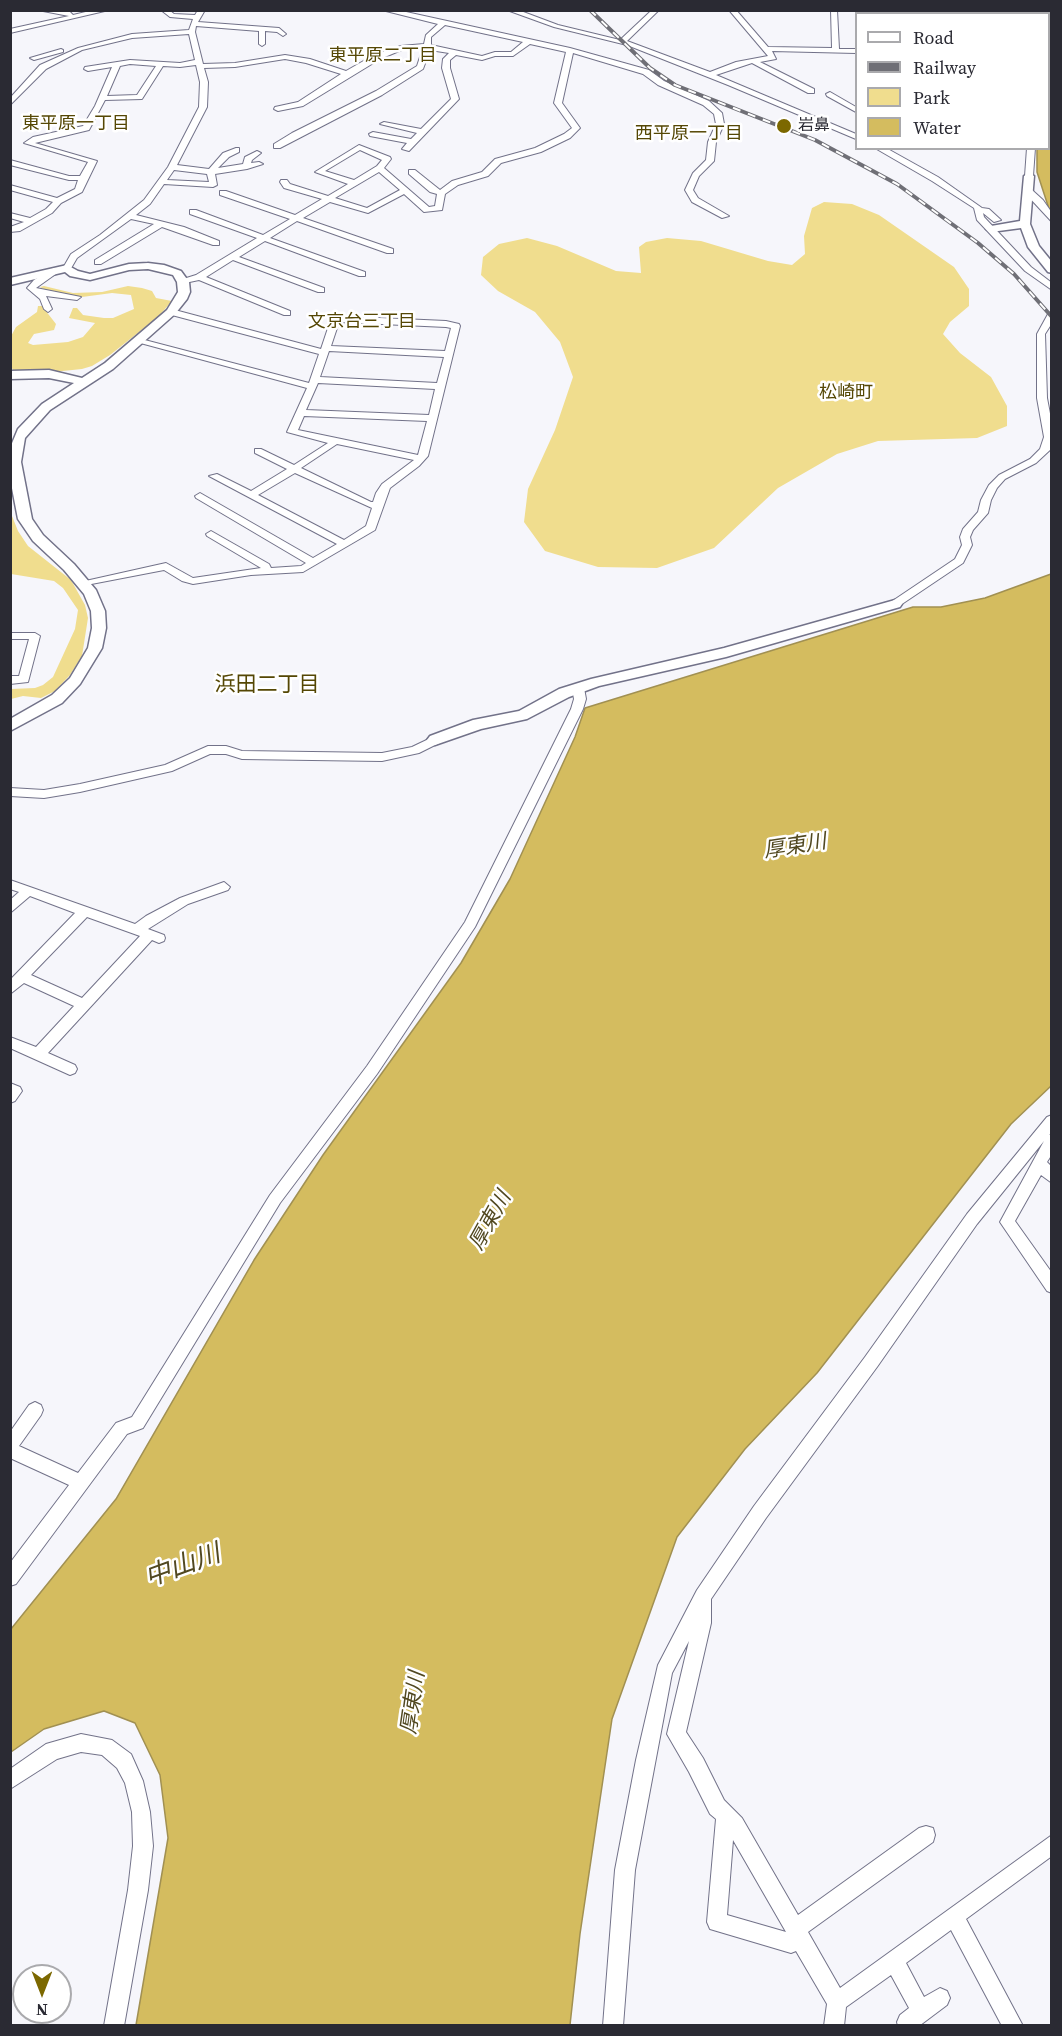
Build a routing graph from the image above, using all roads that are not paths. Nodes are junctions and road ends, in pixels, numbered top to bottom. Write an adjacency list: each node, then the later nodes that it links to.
1 (41, 10): 11 (street)
2 (106, 10): 11 (street)
3 (164, 10): 12 (street)
4 (385, 10): 14 (street)
5 (510, 10): 20 (street)
6 (656, 10): 20 (street)
7 (732, 10): 23 (street)
8 (834, 10): 26 (street)
9 (956, 10): 10 (street)
10 (975, 12)
11 (78, 16): 17 (street)
12 (172, 16): 13 (street); 15 (street)
13 (196, 21): 16 (street); 24 (street); 33 (street)
14 (443, 23): 19 (street); 22 (street)
15 (168, 25)
16 (262, 29): 18 (street); 21 (street)
17 (10, 31)
18 (283, 34)
19 (529, 41): 25 (street); 28 (street)
20 (619, 41): 35 (street); 37 (street)
21 (262, 44)
22 (427, 48): 28 (street); 36 (street); 54 (street)
23 (768, 49): 26 (street); 30 (street)
24 (77, 50): 29 (street); 41 (street)
25 (570, 50): 35 (street); 76 (street)
26 (836, 50): 27 (street)
27 (855, 51)
28 (454, 53): 49 (street)
29 (34, 58)
30 (755, 62): 37 (street); 38 (street)
31 (117, 64): 32 (street); 34 (street); 40 (street)
32 (161, 64): 33 (street); 40 (street)
33 (199, 64): 36 (street); 63 (street)
34 (88, 69)
35 (646, 72): 82 (street)
36 (347, 74): 43 (street)
37 (709, 75): 47 (street)
38 (811, 91)
39 (830, 94): 44 (street)
40 (101, 102): 42 (street); 48 (street)
41 (10, 103)
42 (128, 106)
43 (278, 109)
44 (855, 109)
45 (384, 124): 49 (street)
46 (855, 129): 47 (street)
47 (843, 130): 51 (street)
48 (75, 131): 52 (street); 68 (street)
49 (422, 132): 53 (street)
50 (373, 134): 53 (street)
51 (855, 136)
52 (81, 141)
53 (413, 142): 55 (street)
54 (277, 146)
55 (406, 149)
56 (236, 150): 65 (street)
57 (883, 150): 86 (street)
58 (1031, 150): 67 (street)
59 (257, 153): 62 (street)
60 (10, 162): 68 (street)
61 (259, 164): 62 (street)
62 (247, 167): 65 (street)
63 (172, 168): 65 (street); 69 (street)
64 (380, 168): 71 (street); 71 (street); 73 (street)
65 (211, 172): 69 (street)
66 (412, 172): 76 (street)
67 (1029, 176): 74 (street)
68 (82, 178): 78 (street)
69 (164, 182): 81 (street)
70 (284, 183): 77 (street)
71 (354, 183): 77 (street)
72 (10, 187): 78 (street)
73 (405, 190): 76 (street); 77 (street)
74 (1029, 192): 84 (street); 87 (street)
75 (223, 194): 83 (street)
76 (441, 194)
77 (328, 199): 83 (street)
78 (58, 201): 85 (street)
79 (193, 212): 90 (street)
80 (10, 215): 85 (street)
81 (131, 216): 88 (street); 95 (street)
82 (725, 216)
83 (295, 219): 90 (street); 92 (street)
84 (1052, 220)
85 (31, 221): 89 (street)
86 (994, 224): 87 (street); 102 (street)
87 (1025, 224): 96 (street)
88 (159, 225): 91 (street); 94 (street)
89 (10, 230)
90 (263, 238): 93 (street); 98 (street)
91 (216, 243)
92 (390, 251)
93 (232, 257): 99 (street); 103 (street)
94 (98, 262)
95 (67, 268): 97 (street); 101 (street)
96 (1052, 270)
97 (54, 271): 100 (street); 104 (street)
98 (362, 274)
99 (199, 277): 101 (street); 108 (street)
100 (10, 282)
101 (183, 282): 107 (street)
102 (1052, 288)
103 (321, 290)
104 (38, 292): 105 (street); 106 (street)
105 (77, 297)
106 (48, 309)
107 (171, 312): 110 (street); 111 (street)
108 (287, 313)
109 (1052, 314): 132 (street)
110 (137, 341): 114 (street); 115 (street)
111 (324, 350): 112 (street); 112 (street); 115 (street)
112 (448, 354): 116 (street)
113 (10, 375): 114 (street)
114 (84, 382): 131 (street)
115 (314, 384): 116 (street); 117 (street)
116 (440, 386): 118 (street)
117 (302, 412): 118 (street); 119 (street)
118 (433, 418): 121 (street)
119 (334, 441): 121 (street); 122 (street)
120 (258, 451): 122 (street)
121 (421, 459): 126 (street)
122 (294, 468): 124 (street); 126 (street)
123 (214, 476): 124 (street)
124 (252, 495): 128 (street)
125 (200, 496): 129 (street)
126 (378, 506): 128 (street)
127 (211, 534): 130 (street)
128 (344, 544): 129 (street)
129 (314, 562): 130 (street)
130 (269, 572): 131 (street)
131 (85, 584): 136 (street)
132 (895, 604): 135 (street)
133 (10, 636): 134 (street)
134 (10, 680)
135 (578, 688): 137 (street); 160 (street)
136 (10, 726)
137 (435, 740): 138 (street)
138 (10, 792)
139 (10, 884): 141 (street)
140 (224, 887): 144 (street)
141 (28, 891): 142 (street); 143 (street)
142 (10, 908)
143 (84, 912): 144 (street); 145 (street)
144 (148, 934): 147 (street)
145 (23, 977): 146 (street); 147 (street)
146 (10, 989)
147 (84, 1005): 149 (street)
148 (10, 1042): 149 (street)
149 (38, 1054): 150 (street)
150 (70, 1069)
151 (10, 1089): 152 (street)
152 (10, 1097)
153 (1052, 1122): 162 (street)
154 (1052, 1140): 155 (street)
155 (1039, 1163): 156 (street); 157 (street)
156 (1052, 1177)
157 (1052, 1286)
158 (35, 1410): 159 (street)
159 (10, 1448): 160 (street)
160 (82, 1483): 161 (street)
161 (10, 1578)
162 (703, 1596): 164 (street); 173 (street)
163 (10, 1780): 172 (street)
164 (726, 1815): 168 (street); 168 (street)
165 (926, 1835): 168 (street)
166 (1052, 1844): 167 (street)
167 (954, 1916): 169 (street); 175 (street)
168 (797, 1934): 171 (street)
169 (894, 1960): 170 (street); 171 (street)
170 (939, 1998)
171 (837, 2002): 174 (street)
172 (114, 2025)
173 (613, 2025)
174 (834, 2025)
175 (1013, 2025)

